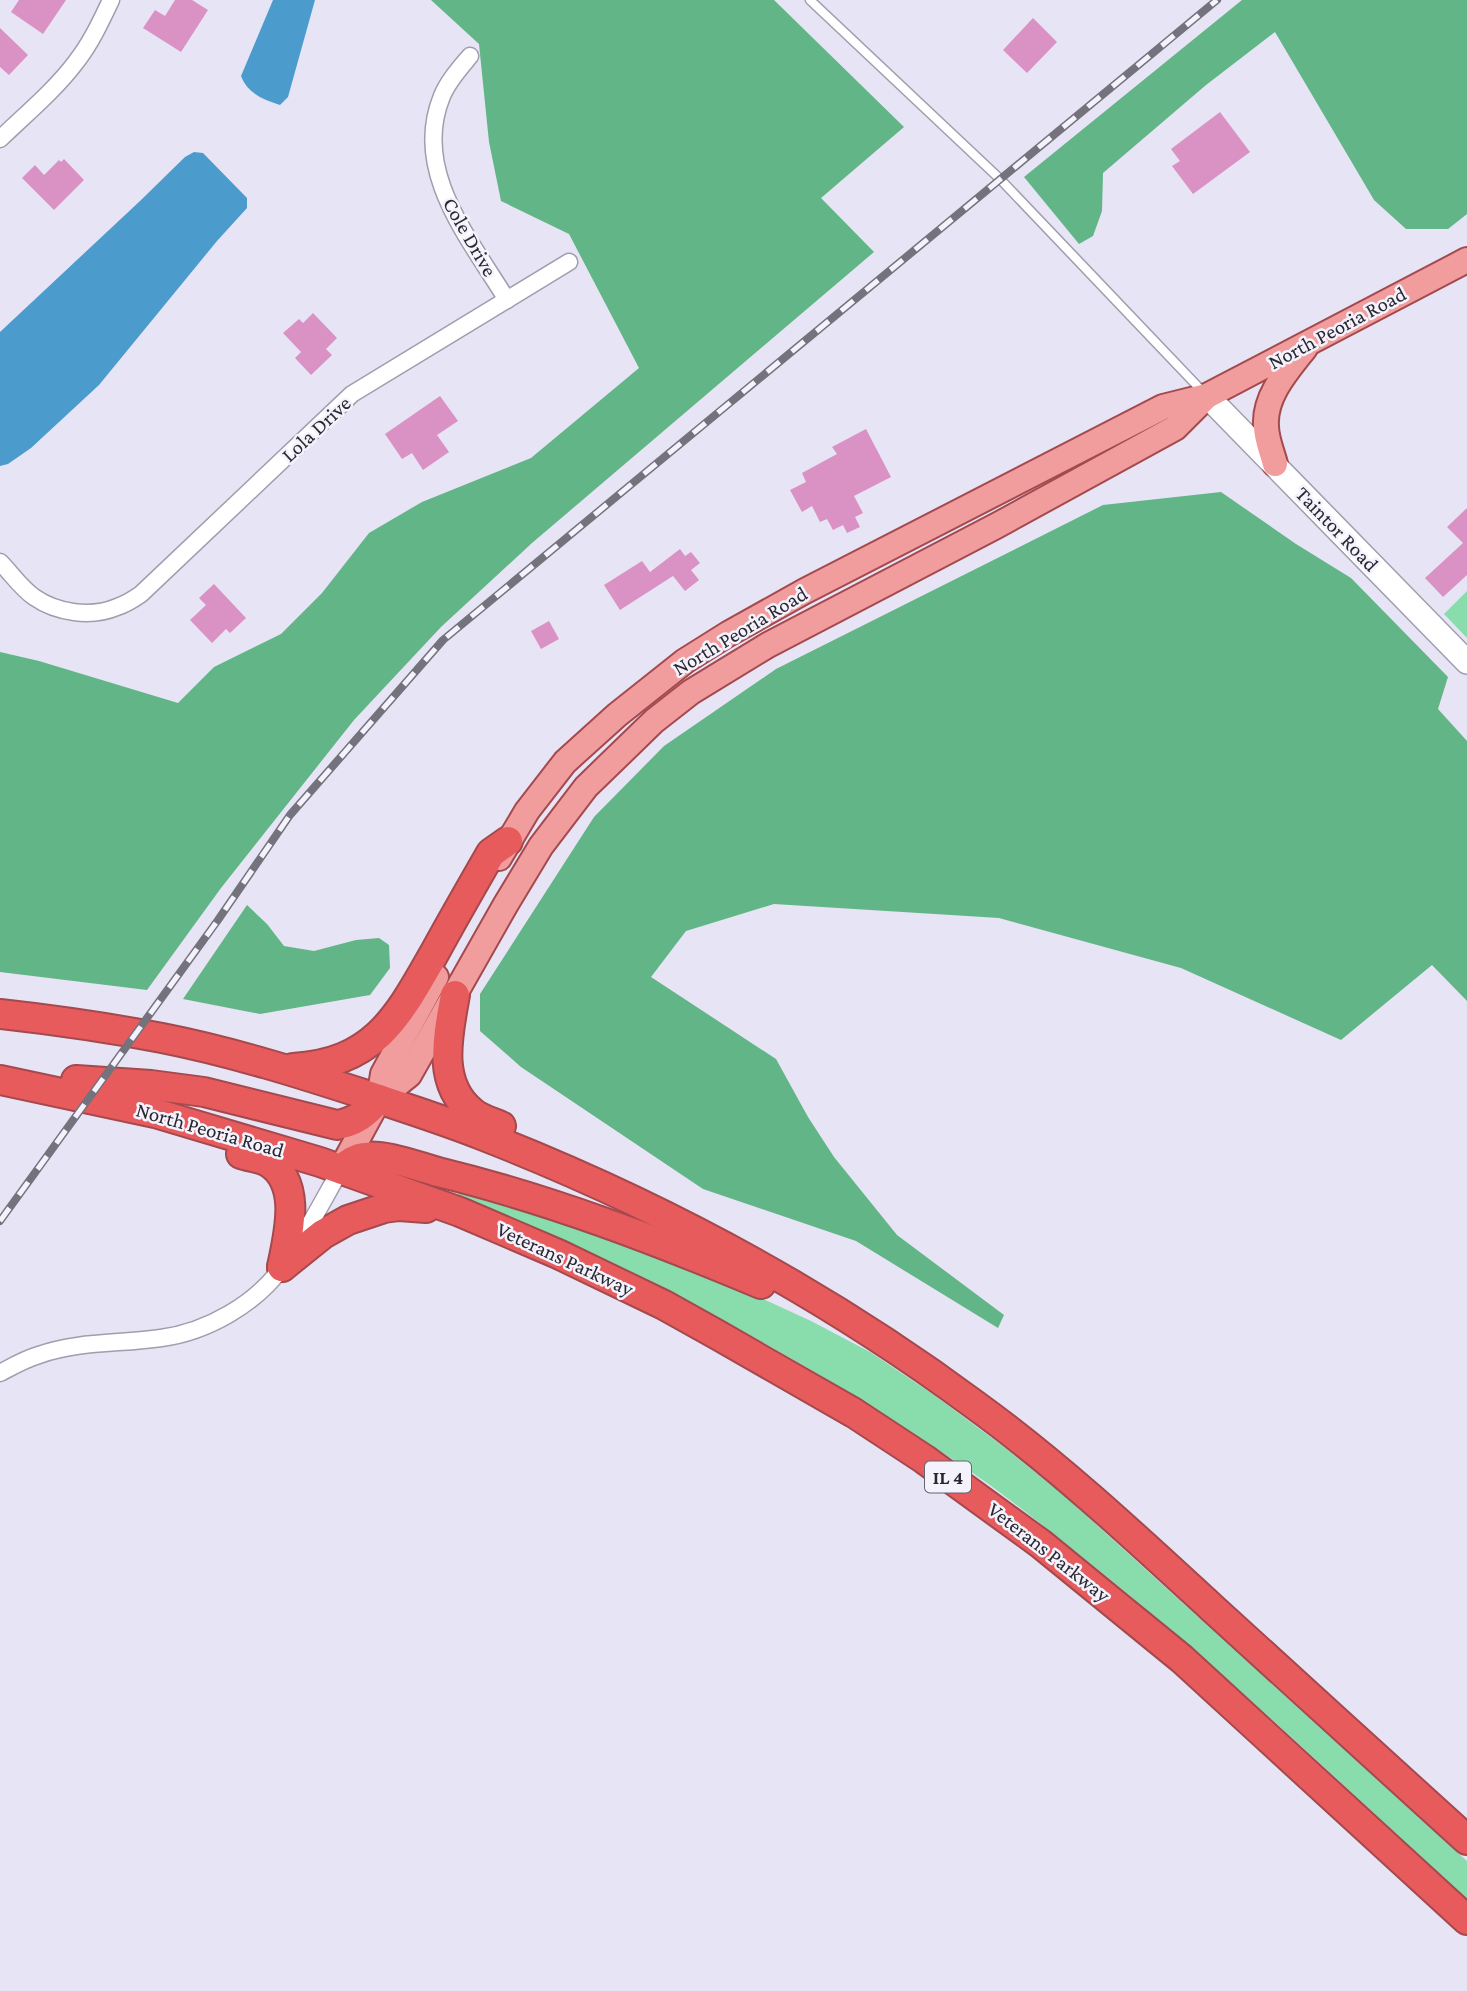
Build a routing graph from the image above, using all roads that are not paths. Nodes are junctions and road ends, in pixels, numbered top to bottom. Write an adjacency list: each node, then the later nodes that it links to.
1 (111, 0): 4 (street)
2 (810, 0): 9 (lane)
3 (470, 56): 7 (street, Cole Drive)
4 (0, 139)
5 (1467, 260): 8 (main road, North Peoria Road)
6 (569, 262): 7 (street, Lola Drive)
7 (507, 300): 11 (street, Lola Drive)
8 (1309, 343): 9 (main road, North Peoria Road); 10 (main road)
9 (1207, 396): 10 (main road, Taintor Road); 13 (main road, North Peoria Road); 14 (main road, North Peoria Road)
10 (1275, 464): 12 (main road, Taintor Road)
11 (0, 562)
12 (1467, 662)
13 (508, 841): 16 (highway); 18 (main road, North Peoria Road)
14 (455, 995): 18 (main road, North Peoria Road); 22 (highway)
15 (0, 1014): 16 (highway)
16 (283, 1069): 18 (highway)
17 (0, 1079): 18 (highway); 19 (highway, North Peoria Road)
18 (379, 1099): 20 (main road, North Peoria Road); 22 (highway)
19 (155, 1113): 20 (highway, North Peoria Road); 23 (highway)
20 (341, 1169): 21 (highway, Veterans Parkway / IL 4); 23 (street); 24 (highway)
21 (460, 1212): 23 (highway); 27 (highway, Veterans Parkway / IL 4)
22 (730, 1250): 24 (highway)
23 (282, 1267): 25 (street)
24 (835, 1311): 26 (highway)
25 (0, 1373)
26 (1467, 1840)
27 (1467, 1920)

